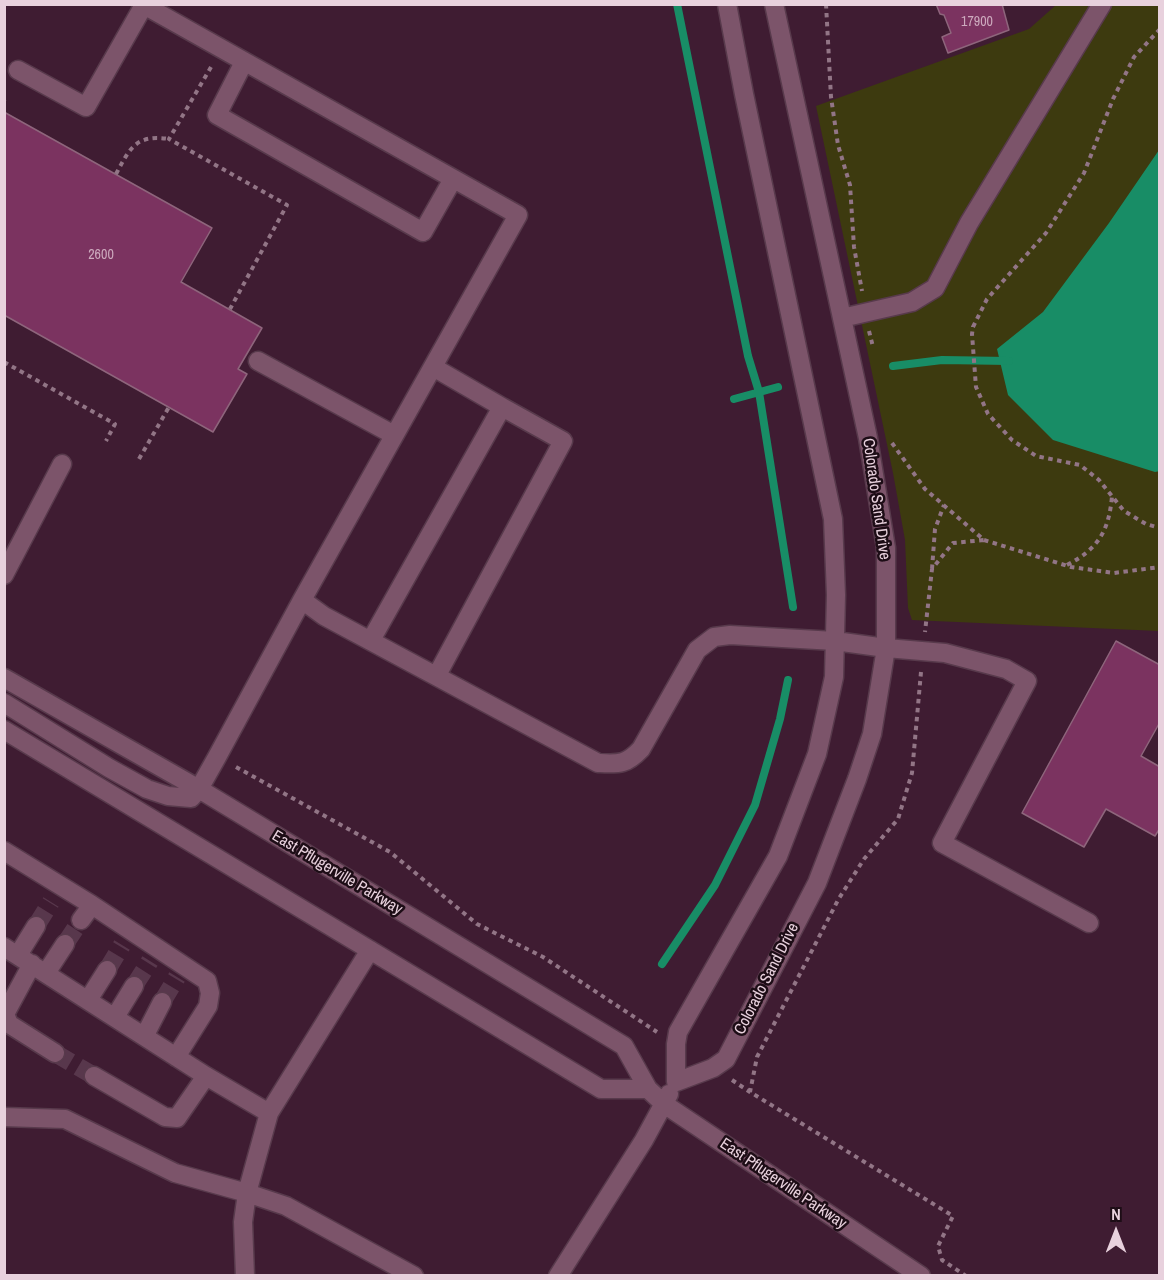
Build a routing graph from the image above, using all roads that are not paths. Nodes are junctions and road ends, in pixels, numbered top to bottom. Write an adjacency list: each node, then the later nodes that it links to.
1 (727, 4): 17 (street)
2 (774, 4): 8 (street, Colorado Sand Drive)
3 (1102, 4): 8 (street)
4 (143, 5): 5 (street); 6 (street)
5 (244, 62): 7 (street); 7 (street)
6 (18, 70)
7 (453, 179): 10 (street)
8 (842, 318): 18 (street, Colorado Sand Drive)
9 (258, 361): 12 (street)
10 (433, 368): 11 (street); 12 (street)
11 (502, 407): 16 (street); 19 (street)
12 (394, 435): 15 (street)
13 (62, 464): 14 (street)
14 (4, 575)
15 (302, 600): 16 (street); 23 (street)
16 (371, 640): 19 (street)
17 (835, 641): 18 (street); 19 (street); 42 (street)
18 (886, 648): 27 (street); 42 (street, Colorado Sand Drive)
19 (437, 675)
20 (4, 678): 23 (street, East Pflugerville Parkway)
21 (4, 703): 23 (street)
22 (7, 737): 30 (street)
23 (198, 789): 43 (street, East Pflugerville Parkway)
24 (4, 851): 25 (street)
25 (93, 905): 26 (street); 39 (street)
26 (81, 920)
27 (1089, 923)
28 (36, 926): 31 (street)
29 (65, 944): 31 (street)
30 (370, 950): 43 (street); 45 (street)
31 (25, 960): 34 (street); 38 (street)
32 (107, 970): 34 (street)
33 (134, 986): 36 (street)
34 (88, 1000): 36 (street)
35 (162, 1002): 37 (street)
36 (115, 1017): 37 (street)
37 (145, 1035): 39 (street)
38 (55, 1053)
39 (176, 1057): 41 (street)
40 (94, 1076): 41 (street)
41 (206, 1076): 45 (street)
42 (676, 1082): 44 (street)
43 (648, 1089): 44 (street, East Pflugerville Parkway)
44 (664, 1104): 50 (street); 51 (street, East Pflugerville Parkway)
45 (269, 1113): 47 (street)
46 (4, 1117): 47 (street)
47 (247, 1193): 48 (street); 49 (street)
48 (245, 1275)
49 (414, 1275)
50 (558, 1275)
51 (921, 1275)

